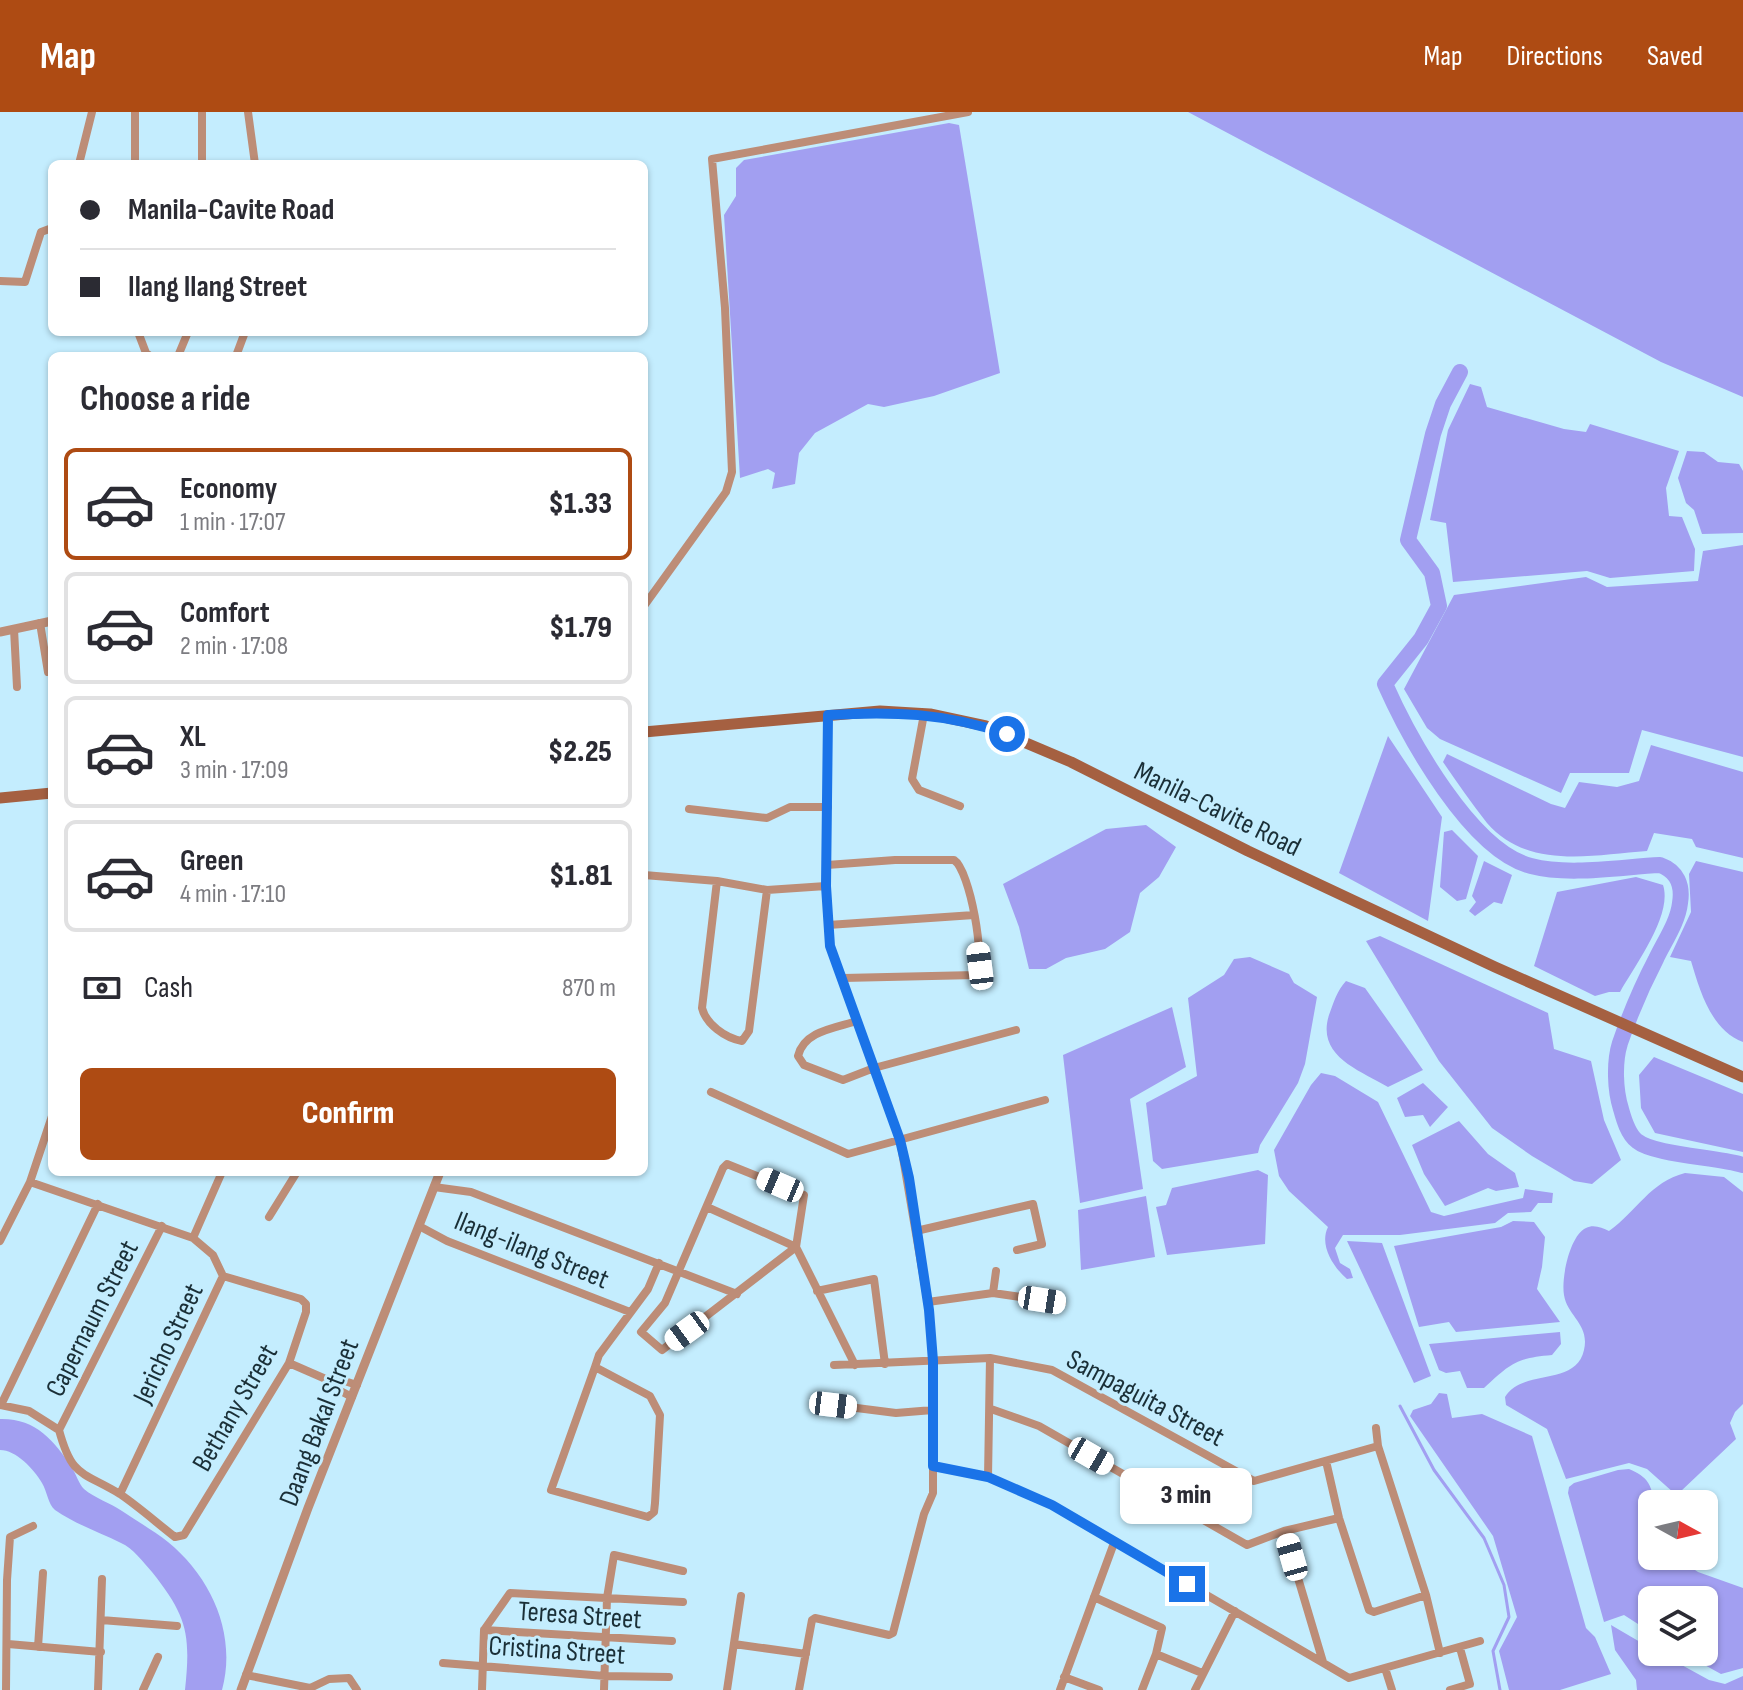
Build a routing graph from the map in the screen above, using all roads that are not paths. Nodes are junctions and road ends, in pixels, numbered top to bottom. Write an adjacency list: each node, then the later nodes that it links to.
1 (92, 112): 6 (street)
2 (135, 112): 7 (street)
3 (202, 112): 8 (street)
4 (248, 112): 9 (street)
5 (968, 112): 12 (street)
6 (80, 160)
7 (135, 160)
8 (202, 160)
9 (254, 160)
10 (48, 228): 11 (street)
11 (0, 281)
12 (648, 600)
13 (48, 622): 14 (street)
14 (40, 623): 15 (street); 17 (street)
15 (14, 629): 16 (street); 18 (street)
16 (0, 632)
17 (48, 672)
18 (17, 687)
19 (924, 714): 20 (main road, Manila-Cavite Road); 24 (street); 38 (main road, Manila-Cavite Road)
20 (828, 715): 21 (main road, Manila-Cavite Road); 25 (street)
21 (648, 732)
22 (48, 793): 23 (main road)
23 (0, 798)
24 (960, 806)
25 (828, 807): 26 (street); 27 (street)
26 (689, 809)
27 (827, 865): 30 (street); 32 (street)
28 (648, 875): 29 (street)
29 (717, 881): 31 (street); 31 (street)
30 (826, 886): 31 (street); 33 (street)
31 (767, 890)
32 (974, 915): 33 (street); 34 (street)
33 (828, 925): 34 (street)
34 (843, 978): 35 (street)
35 (857, 1021): 37 (street); 37 (street)
36 (1016, 1030): 37 (street)
37 (874, 1068): 42 (street)
38 (1743, 1077)
39 (711, 1092): 42 (street)
40 (1045, 1100): 42 (street)
41 (48, 1128): 46 (street)
42 (900, 1140): 53 (street)
43 (219, 1176): 54 (street)
44 (295, 1176): 50 (street)
45 (438, 1176): 47 (street, Daang Bakal Street)
46 (30, 1182): 48 (street); 55 (street)
47 (434, 1187): 52 (street, Daang Bakal Street); 58 (street)
48 (98, 1204): 51 (street); 78 (street)
49 (707, 1207): 56 (street); 56 (street); 60 (street)
50 (269, 1217)
51 (162, 1226): 54 (street); 83 (street, Capernaum Street)
52 (419, 1226): 67 (street, Ilang-ilang Street); 76 (street, Daang Bakal Street)
53 (916, 1231): 57 (street); 65 (street)
54 (193, 1238): 61 (street, Jericho Street)
55 (0, 1241)
56 (796, 1247): 62 (street); 64 (street)
57 (1017, 1250)
58 (659, 1263): 60 (street); 67 (street)
59 (996, 1271): 63 (street)
60 (679, 1272): 64 (street); 64 (street)
61 (223, 1276): 70 (street, Bethany Street); 88 (street, Jericho Street)
62 (817, 1291): 71 (street); 73 (street)
63 (993, 1293): 65 (street); 66 (street)
64 (737, 1294)
65 (928, 1302): 69 (street)
66 (1062, 1303)
67 (630, 1312): 74 (street)
68 (990, 1358): 69 (street, Sampaguita Street); 80 (street); 85 (street, Sampaguita Street)
69 (933, 1361): 71 (street, Sampaguita Street); 81 (street)
70 (289, 1363): 75 (street); 88 (street, Bethany Street)
71 (885, 1364): 73 (street, Sampaguita Street)
72 (834, 1365): 73 (street, Sampaguita Street)
73 (855, 1365)
74 (595, 1367): 74 (street)
75 (328, 1380): 76 (street); 77 (street)
76 (357, 1385): 77 (street, Daang Bakal Street)
77 (352, 1397): 122 (street, Daang Bakal Street)
78 (1, 1405): 83 (street)
79 (833, 1405): 81 (street)
80 (991, 1409): 87 (street); 91 (street)
81 (933, 1410): 86 (street)
82 (1376, 1428): 84 (street)
83 (59, 1430): 88 (street)
84 (1378, 1446): 85 (street, Sampaguita Street); 96 (street)
85 (1326, 1461): 89 (street)
86 (933, 1466): 87 (street); 114 (street)
87 (988, 1477): 92 (street)
88 (120, 1494)
89 (1339, 1518): 91 (street); 96 (street)
90 (33, 1526): 108 (street)
91 (1284, 1531): 117 (street)
92 (1114, 1543): 98 (street); 101 (street)
93 (683, 1571): 99 (street)
94 (43, 1573): 110 (street)
95 (102, 1579): 102 (street)
96 (1426, 1595): 113 (street)
97 (741, 1596): 109 (street)
98 (1094, 1597): 115 (street); 125 (street)
99 (607, 1598): 100 (street); 104 (street); 105 (street)
100 (683, 1602)
101 (1235, 1611): 117 (street); 121 (street)
102 (101, 1620): 103 (street); 112 (street)
103 (177, 1626)
104 (484, 1630): 105 (street, Teresa Street); 119 (street)
105 (606, 1639): 106 (street, Teresa Street); 123 (street)
106 (672, 1641)
107 (1480, 1641): 111 (street)
108 (8, 1644): 110 (street); 127 (street)
109 (734, 1644): 114 (street); 134 (street)
110 (38, 1647): 112 (street)
111 (1460, 1648): 113 (street); 141 (street)
112 (101, 1652): 128 (street)
113 (1440, 1653): 120 (street)
114 (806, 1654): 135 (street)
115 (1156, 1654): 121 (street); 138 (street)
116 (158, 1657): 129 (street)
117 (1323, 1662): 120 (street)
118 (443, 1663): 119 (street, Cristina Street)
119 (484, 1667): 123 (street, Cristina Street); 132 (street)
120 (1385, 1668): 140 (street)
121 (1202, 1673): 139 (street)
122 (246, 1675): 126 (street); 130 (street, Daang Bakal Street)
123 (605, 1676): 124 (street, Cristina Street); 133 (street)
124 (669, 1677)
125 (1064, 1677): 136 (street); 137 (street)
126 (288, 1687): 131 (street)
127 (6, 1690)
128 (98, 1690)
129 (143, 1690)
130 (241, 1690)
131 (357, 1690)
132 (482, 1690)
133 (604, 1690)
134 (727, 1690)
135 (799, 1690)
136 (1060, 1690)
137 (1099, 1690)
138 (1142, 1690)
139 (1195, 1690)
140 (1392, 1690)
141 (1450, 1690)

